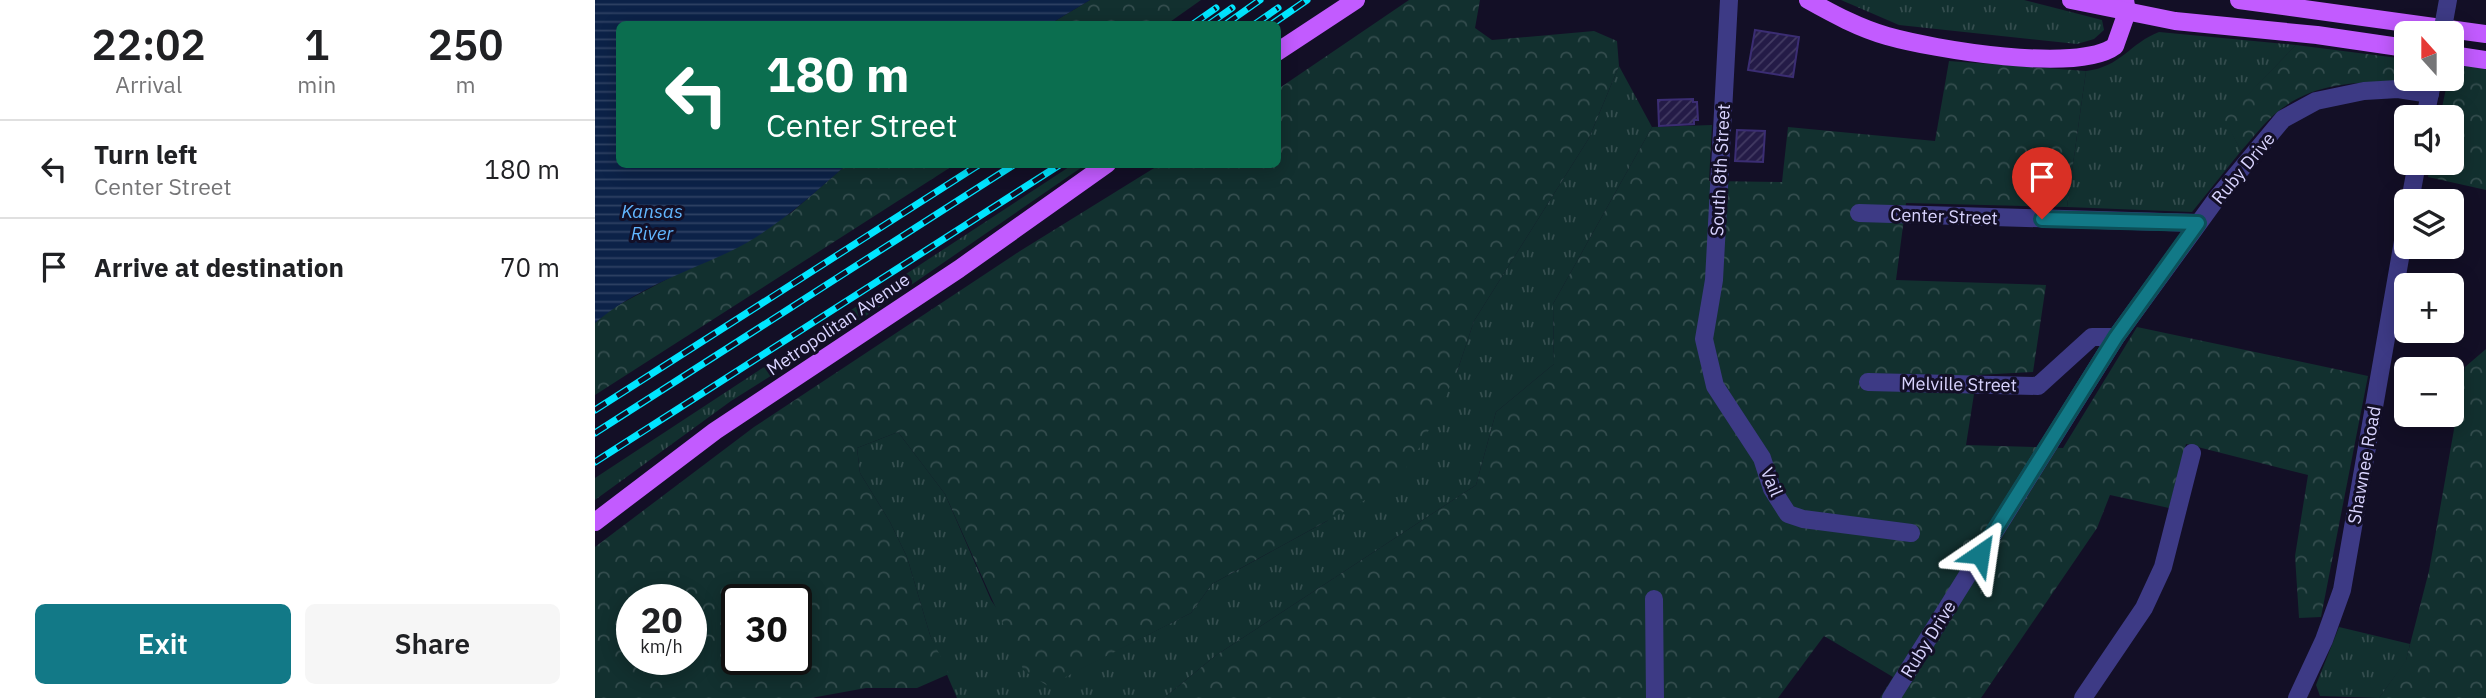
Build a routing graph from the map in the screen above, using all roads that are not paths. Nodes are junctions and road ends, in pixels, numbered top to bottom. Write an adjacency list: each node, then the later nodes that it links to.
1 (1356, 0): 11 (main road)
2 (1729, 0): 20 (street, South 8th Street)
3 (1808, 0): 7 (main road)
4 (2071, 0): 7 (main road)
5 (2239, 0): 9 (main road)
6 (2448, 0): 8 (street, bridge)
7 (2126, 6): 10 (main road)
8 (2444, 21)
9 (2486, 34)
10 (2394, 46)
11 (1281, 49)
12 (2464, 57): 13 (main road)
13 (2486, 60)
14 (2394, 89): 17 (street, Ruby Drive)
15 (1101, 168): 23 (main road, Metropolitan Avenue)
16 (1859, 213): 17 (street, Center Street)
17 (2198, 223): 19 (street, Ruby Drive)
18 (2400, 259): 26 (street, Shawnee Road)
19 (2116, 337): 21 (street, Melville Street); 28 (street, Ruby Drive)
20 (1704, 339): 24 (street, Vail)
21 (1868, 382)
22 (2192, 453): 29 (street)
23 (595, 522)
24 (1911, 533)
25 (1654, 599): 27 (street)
26 (2299, 697)
27 (1654, 698)
28 (1891, 698)
29 (2083, 698)

